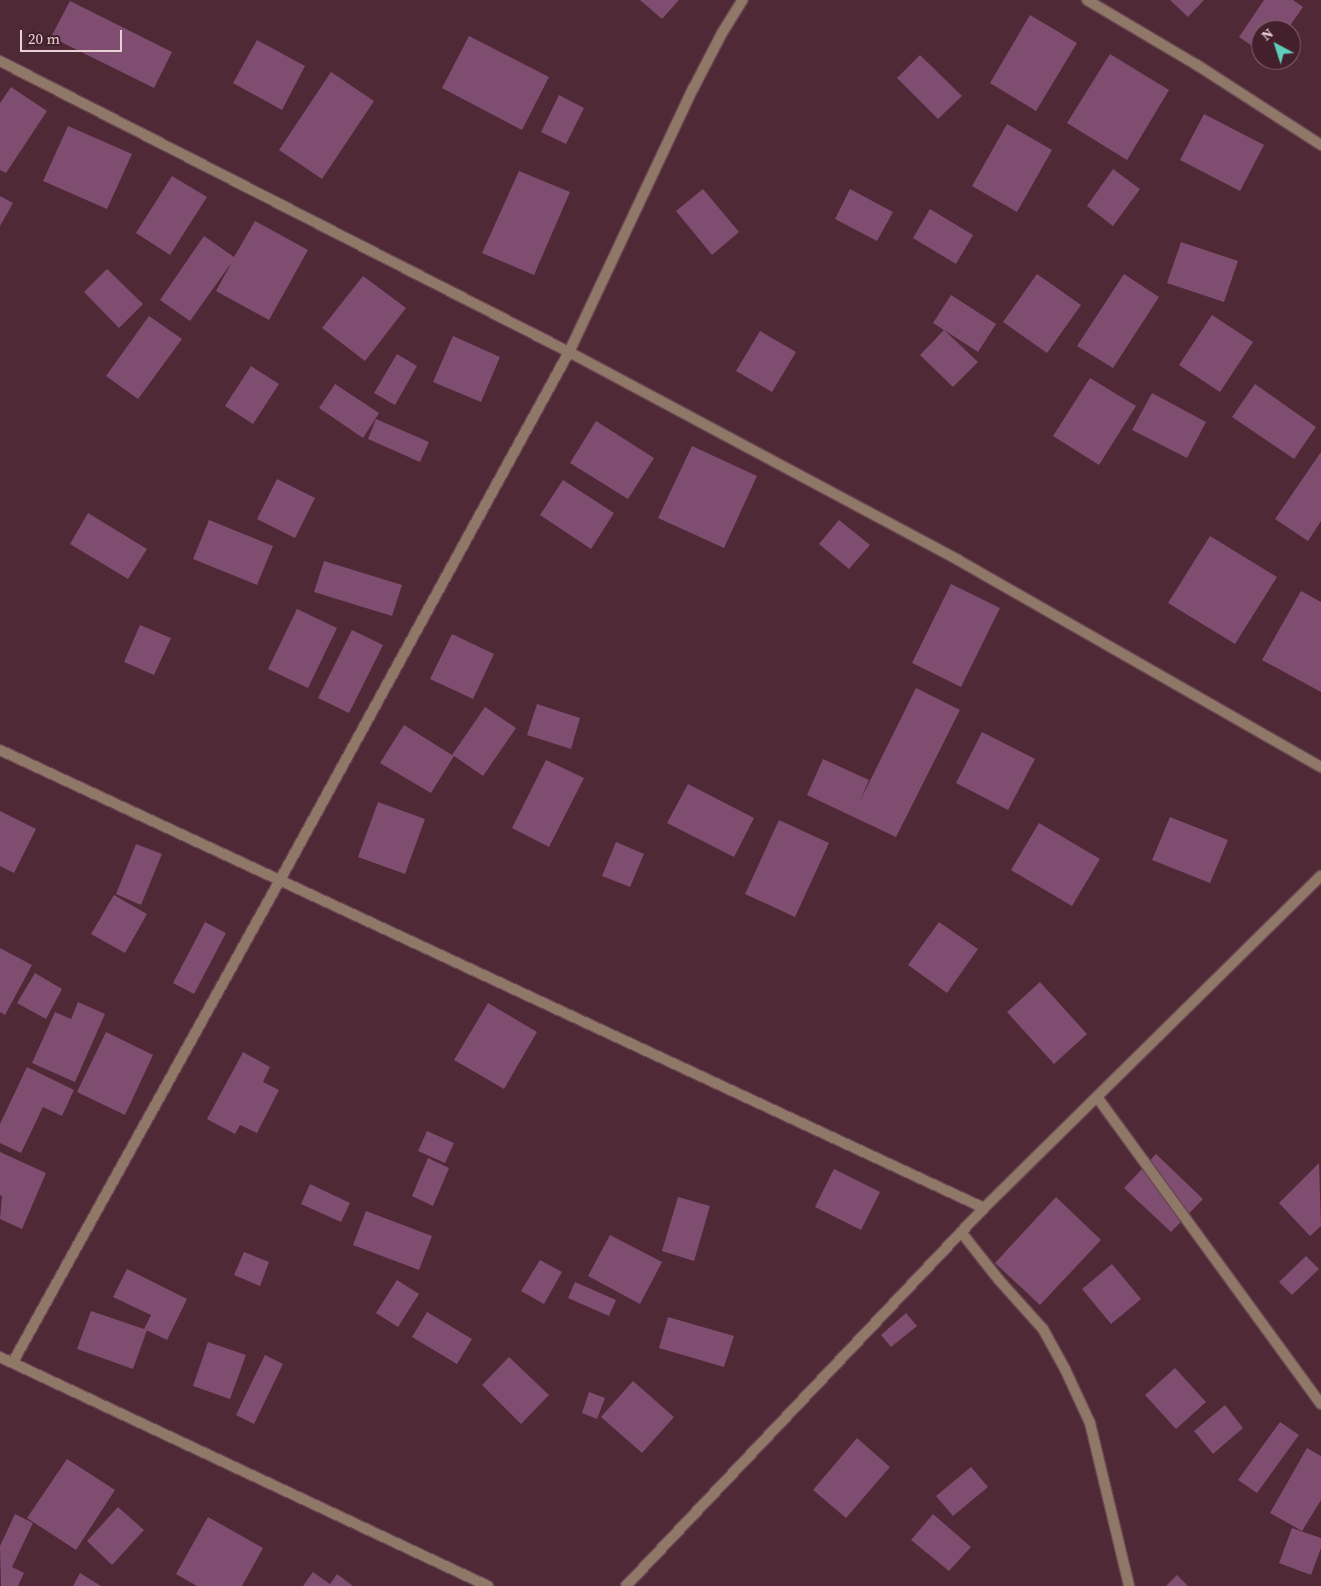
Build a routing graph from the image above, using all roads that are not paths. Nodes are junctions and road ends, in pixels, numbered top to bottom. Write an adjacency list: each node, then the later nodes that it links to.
1 (743, 0): 5 (street)
2 (1087, 0): 4 (street)
3 (0, 61): 5 (street)
4 (1321, 145)
5 (568, 352): 7 (street); 9 (street)
6 (0, 750): 9 (street)
7 (1321, 767)
8 (1321, 876): 10 (street)
9 (280, 880): 11 (street); 14 (street)
10 (1097, 1097): 11 (street); 15 (street)
11 (984, 1208): 12 (street)
12 (961, 1232): 17 (street); 18 (street)
13 (0, 1357): 14 (street)
14 (13, 1362): 16 (street)
15 (1321, 1404)
16 (488, 1586)
17 (626, 1586)
18 (1129, 1586)

